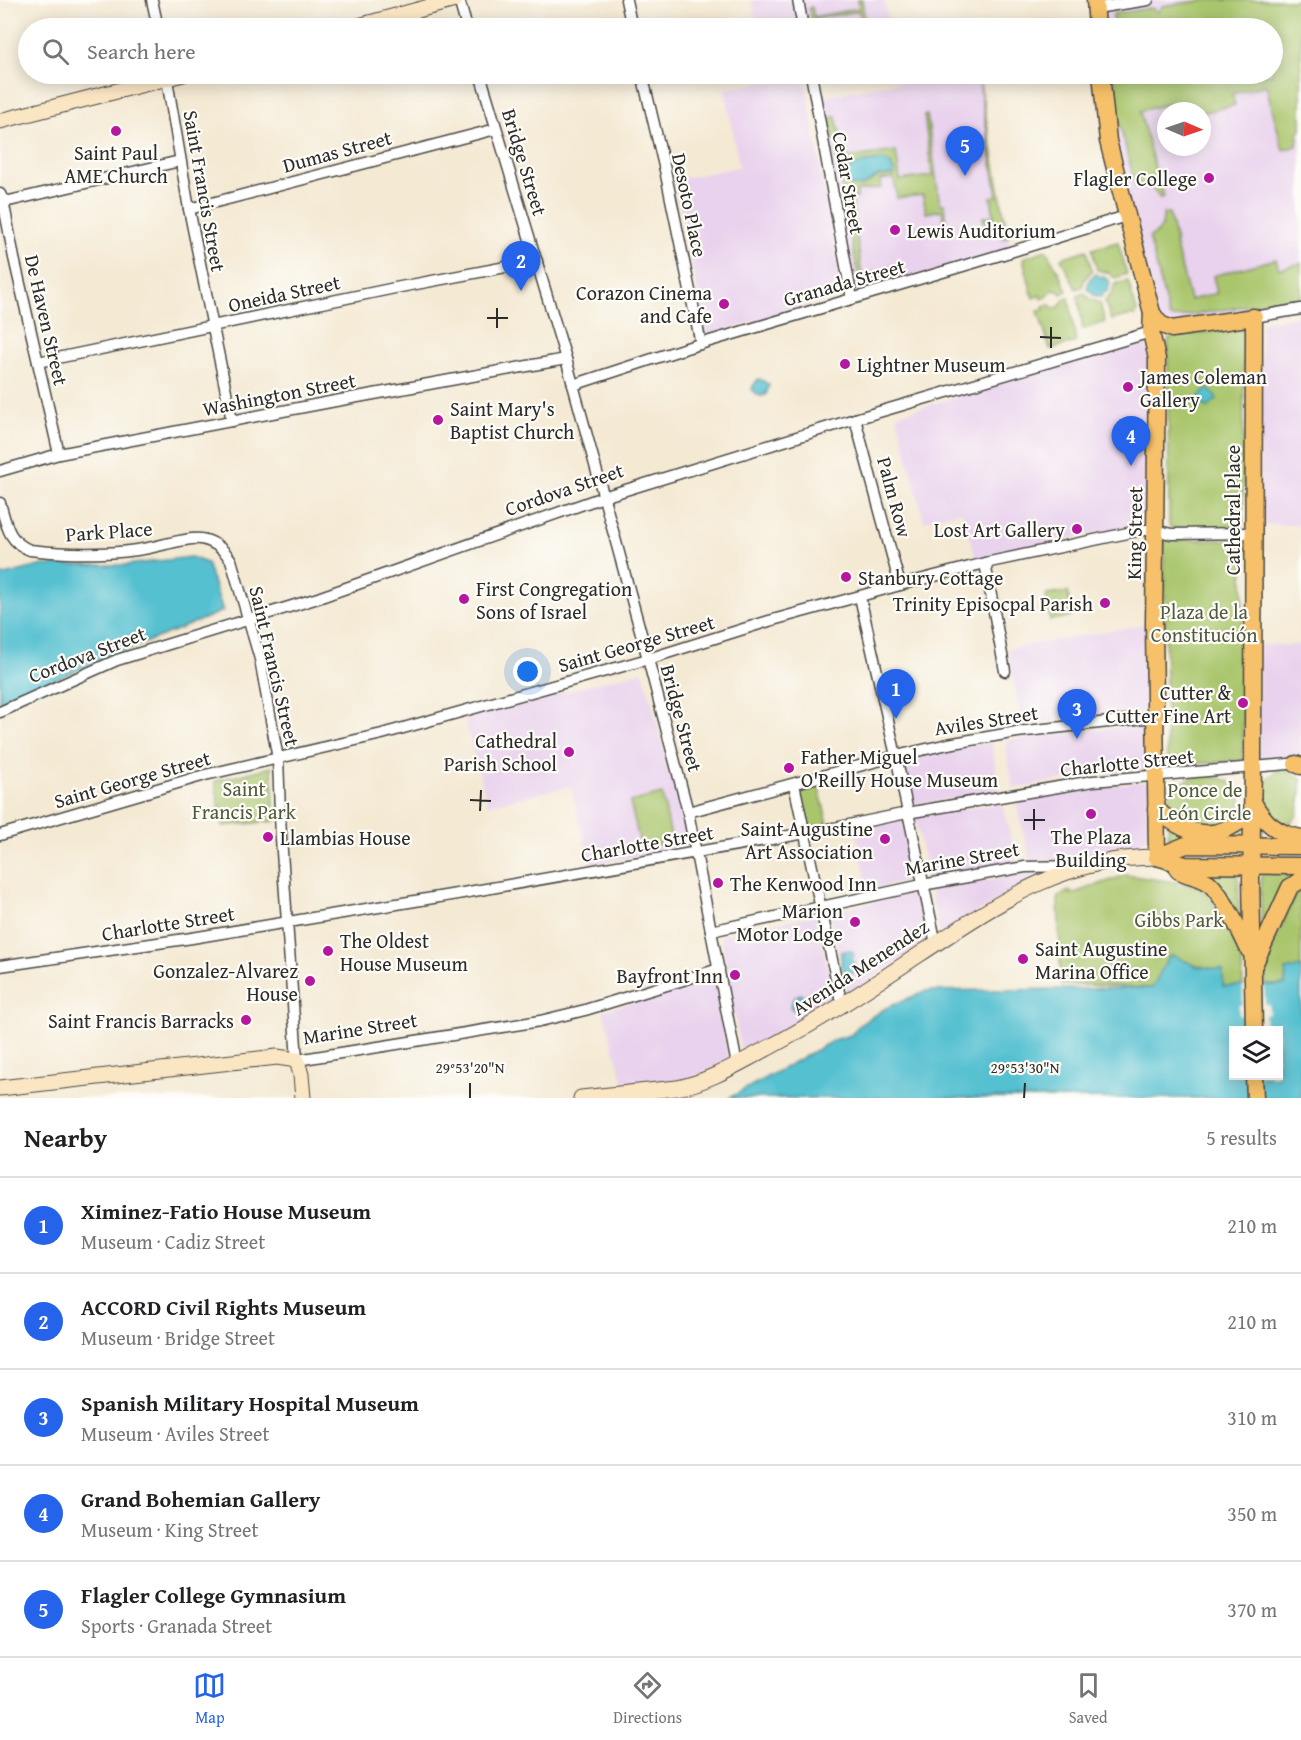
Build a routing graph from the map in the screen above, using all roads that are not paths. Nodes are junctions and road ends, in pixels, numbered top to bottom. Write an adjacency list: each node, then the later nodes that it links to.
1 (152, 0): 7 (street)
2 (457, 0): 8 (street); 9 (street)
3 (626, 0): 10 (street)
4 (798, 0): 11 (street)
5 (1148, 0): 6 (street)
6 (1095, 4)
7 (156, 18)
8 (389, 18)
9 (463, 18)
10 (630, 18)
11 (801, 18)
12 (137, 84): 18 (street)
13 (168, 84): 20 (street, Saint Francis Street)
14 (483, 84): 19 (street, Bridge Street)
15 (644, 84): 32 (street, Desoto Place)
16 (813, 84): 25 (street, Cedar Street)
17 (1102, 84): 23 (main road, King Street)
18 (0, 121)
19 (496, 129): 22 (street, Dumas Street); 24 (street, Bridge Street)
20 (180, 161): 21 (street); 22 (street, Saint Francis Street)
21 (2, 197): 35 (street, De Haven Street)
22 (189, 209): 29 (street, Saint Francis Street)
23 (1126, 216): 25 (street, Granada Street); 27 (main road, King Street)
24 (537, 261): 29 (street, Oneida Street); 33 (street, Bridge Street)
25 (852, 299): 32 (street, Granada Street)
26 (1301, 309): 28 (street)
27 (1152, 313): 30 (main road); 31 (main road, King Street)
28 (1254, 317): 30 (main road); 44 (main road, Cathedral Place)
29 (212, 326): 35 (street, Oneida Street); 38 (street, Saint Francis Street)
30 (1172, 329): 34 (main road)
31 (1151, 332): 34 (main road, King Street); 37 (street, Cordova Street)
32 (701, 344): 36 (street, Granada Street)
33 (566, 359): 36 (street, Bridge Street); 38 (street, Washington Street)
34 (1157, 359): 43 (main road, King Street)
35 (38, 362): 39 (street, De Haven Street)
36 (573, 385): 41 (street, Bridge Street)
37 (855, 419): 41 (street, Cordova Street); 47 (street, Palm Row)
38 (232, 421): 39 (street, Washington Street)
39 (59, 454): 40 (street, Washington Street)
40 (0, 471)
41 (603, 497): 49 (street, Cordova Street); 50 (street, Bridge Street)
42 (0, 503): 46 (street, Park Place)
43 (1155, 530): 44 (street, Saint George Street); 45 (street, Saint George Street); 53 (main road, King Street)
44 (1252, 533): 57 (main road, Cathedral Place)
45 (985, 563): 47 (street, Saint George Street); 51 (street)
46 (234, 569): 49 (street, Saint Francis Street)
47 (900, 585): 48 (street, Saint George Street)
48 (860, 597): 50 (street, Saint George Street); 54 (street)
49 (249, 620): 52 (street, Cordova Street); 55 (street, Saint Francis Street)
50 (648, 659): 55 (street, Saint George Street); 62 (street, Bridge Street)
51 (1005, 671)
52 (0, 712)
53 (1155, 717): 54 (street, Aviles Street); 58 (main road, King Street)
54 (896, 756): 59 (street, Aviles Street); 63 (street)
55 (278, 759): 67 (street, Saint George Street); 79 (street, Saint Francis Street)
56 (1299, 764): 57 (street, Charlotte Street)
57 (1253, 767): 58 (street, Charlotte Street); 61 (main road, Cathedral Place)
58 (1156, 775): 60 (main road, King Street); 63 (street, Charlotte Street)
59 (794, 784): 62 (street, Aviles Street); 66 (street)
60 (1156, 808): 61 (main road); 72 (main road, King Street)
61 (1252, 808): 65 (main road); 69 (main road, Cathedral Place)
62 (688, 812): 71 (street, Bridge Street)
63 (907, 813): 66 (street, Charlotte Street); 77 (street)
64 (1301, 825): 65 (main road)
65 (1276, 830): 68 (main road)
66 (805, 833): 71 (street, Charlotte Street); 78 (street)
67 (0, 835)
68 (1301, 838)
69 (1252, 846): 70 (main road, Avenida Menendez); 72 (main road, Avenida Menendez); 74 (main road, Cathedral Place)
70 (1301, 846)
71 (696, 853): 79 (street, Charlotte Street); 80 (street, Bridge Street)
72 (1157, 857): 73 (street, Avenida Menendez); 74 (main road, Avenida Menendez); 82 (main road)
73 (1081, 866): 77 (street, Marine Street); 81 (street, Avenida Menendez)
74 (1251, 866): 75 (main road, Avenida Menendez); 82 (main road, Cathedral Place)
75 (1301, 866)
76 (1301, 879): 82 (main road)
77 (922, 885): 78 (street, Marine Street); 81 (street)
78 (822, 907): 80 (street, Marine Street); 85 (street)
79 (287, 923): 83 (street, Charlotte Street); 87 (street, Saint Francis Street)
80 (711, 931): 84 (street, Bridge Street)
81 (936, 944): 85 (street, Avenida Menendez)
82 (1252, 960): 86 (main road, Cathedral Place)
83 (0, 966)
84 (719, 969): 87 (street, Marine Street); 88 (street, Bridge Street)
85 (842, 1006): 88 (street, Avenida Menendez)
86 (1254, 1026)
87 (297, 1060): 90 (street, Marine Street); 91 (street)
88 (737, 1065): 92 (street, Avenida Menendez)
89 (1254, 1080): 93 (main road)
90 (0, 1088)
91 (303, 1098)
92 (581, 1098)
93 (1255, 1098)

